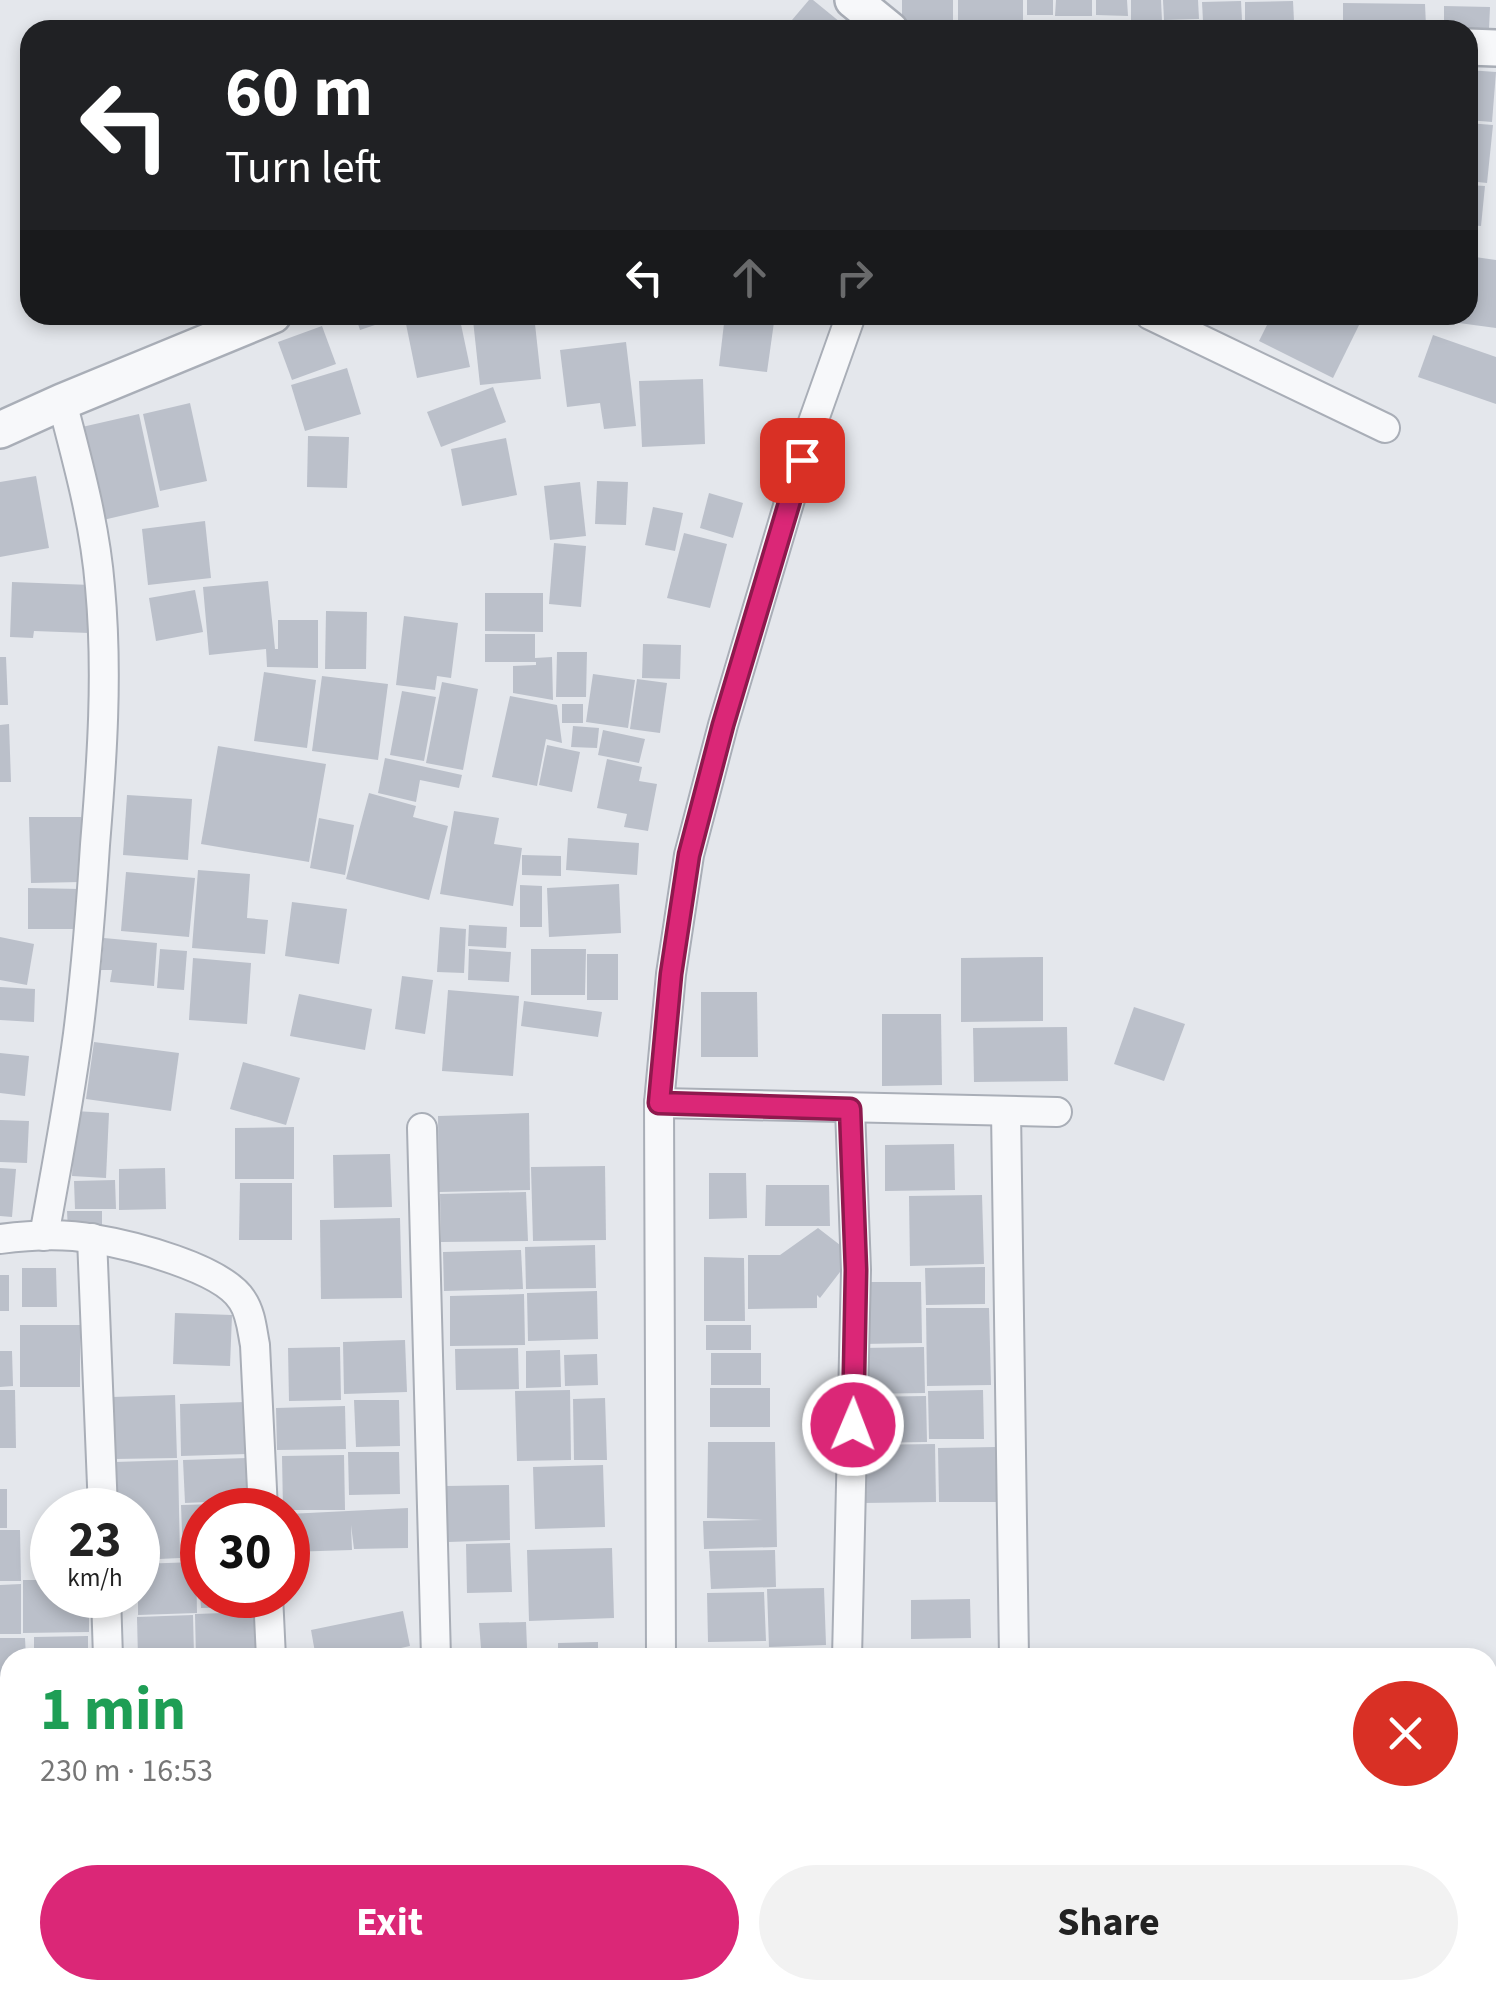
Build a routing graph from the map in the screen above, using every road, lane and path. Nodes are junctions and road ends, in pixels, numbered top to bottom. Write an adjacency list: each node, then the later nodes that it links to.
1 (853, 0): 2 (street)
2 (878, 20)
3 (249, 325): 6 (street)
4 (848, 325): 9 (street)
5 (1171, 325): 7 (street)
6 (62, 402): 8 (street); 14 (street)
7 (1385, 428)
8 (0, 430)
9 (659, 1103): 10 (street); 24 (street)
10 (850, 1109): 11 (street); 25 (street)
11 (1006, 1111): 12 (street); 26 (street)
12 (1057, 1112)
13 (422, 1128): 23 (street)
14 (44, 1236): 15 (street); 16 (street)
15 (92, 1238): 17 (street); 18 (street)
16 (0, 1239)
17 (102, 1488)
18 (262, 1488)
19 (107, 1618): 21 (street)
20 (269, 1618): 22 (street)
21 (108, 1648)
22 (271, 1648)
23 (436, 1648)
24 (661, 1648)
25 (847, 1648)
26 (1014, 1648)

